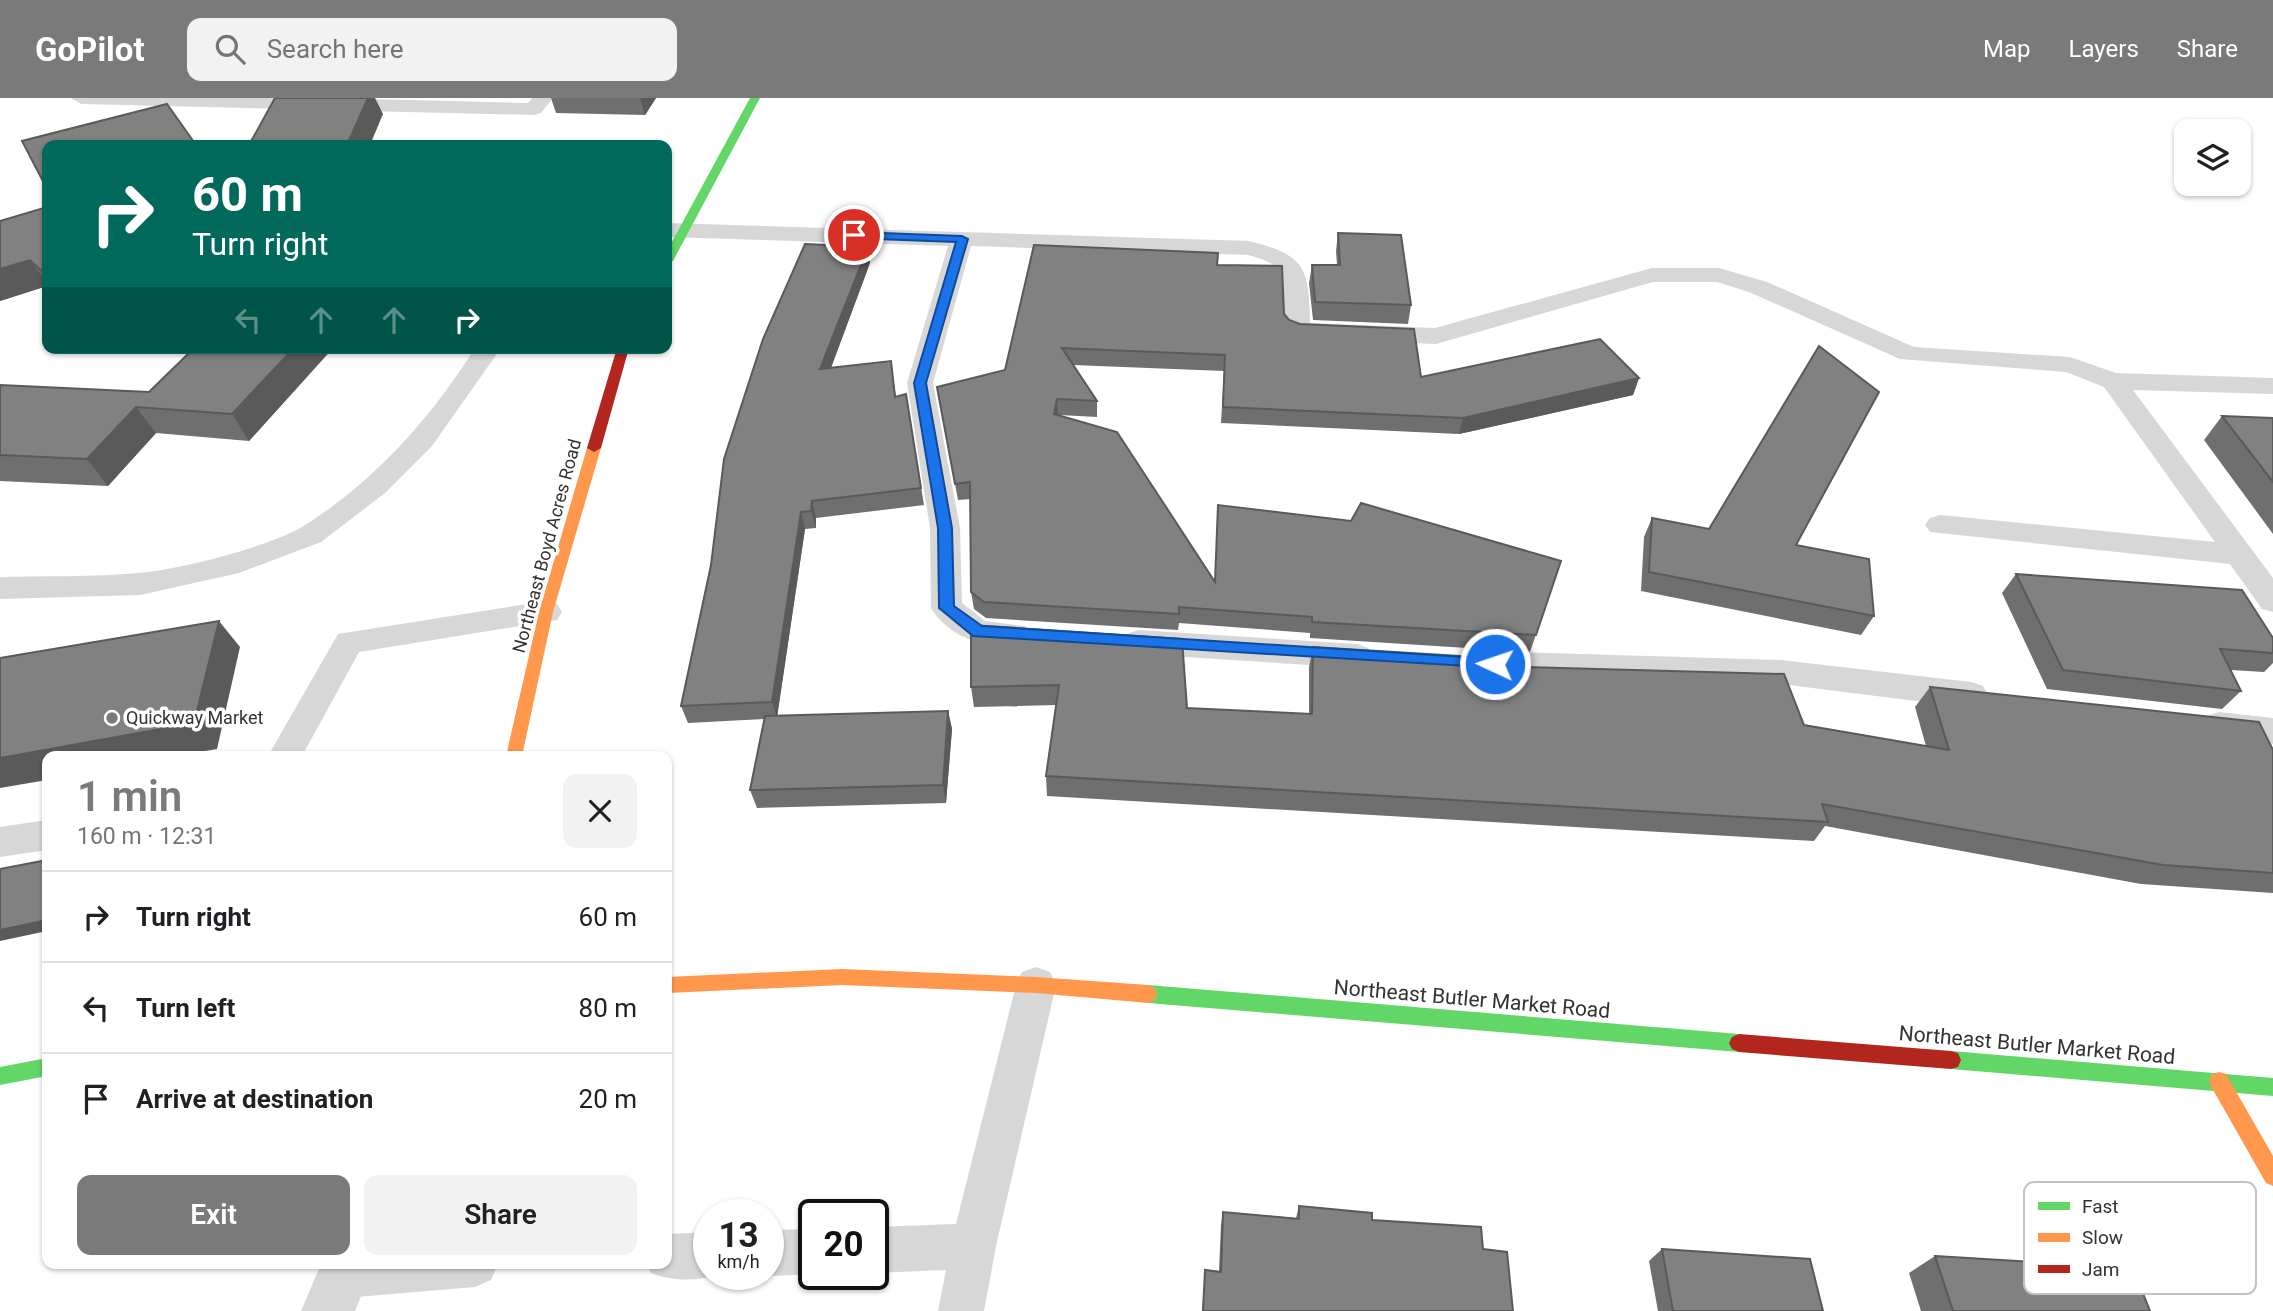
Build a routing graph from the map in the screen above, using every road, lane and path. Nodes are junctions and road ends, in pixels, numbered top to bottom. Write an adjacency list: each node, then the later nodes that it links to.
1 (81, 98): 2 (lane)
2 (543, 98)
3 (755, 98): 4 (main road)
4 (675, 230): 5 (lane)
5 (962, 239): 8 (lane); 15 (lane)
6 (484, 354): 12 (lane)
7 (621, 354): 14 (main road, Northeast Boyd Acres Road)
8 (2113, 380): 9 (lane); 11 (lane)
9 (2273, 386)
10 (1940, 525): 11 (lane)
11 (2240, 555): 13 (lane)
12 (0, 588)
13 (2273, 601)
14 (546, 612): 22 (lane); 23 (main road, Northeast Boyd Acres Road)
15 (1048, 636)
16 (1104, 640): 17 (lane)
17 (1382, 657)
18 (1452, 662): 19 (lane)
19 (2000, 698)
20 (2191, 722): 21 (lane)
21 (2273, 732)
22 (288, 751)
23 (515, 751)
24 (42, 836): 25 (lane)
25 (0, 842)
26 (672, 985): 27 (main road, Northeast Butler Market Road)
27 (1036, 985): 30 (main road, Northeast Butler Market Road); 33 (lane)
28 (42, 1068): 29 (main road)
29 (0, 1076)
30 (2219, 1081): 31 (main road, Northeast Butler Market Road); 32 (main road)
31 (2273, 1087)
32 (2273, 1176)
33 (973, 1246): 34 (lane); 39 (lane)
34 (889, 1249)
35 (693, 1256): 36 (lane)
36 (672, 1257)
37 (439, 1269): 38 (lane)
38 (340, 1283)
39 (961, 1311)

